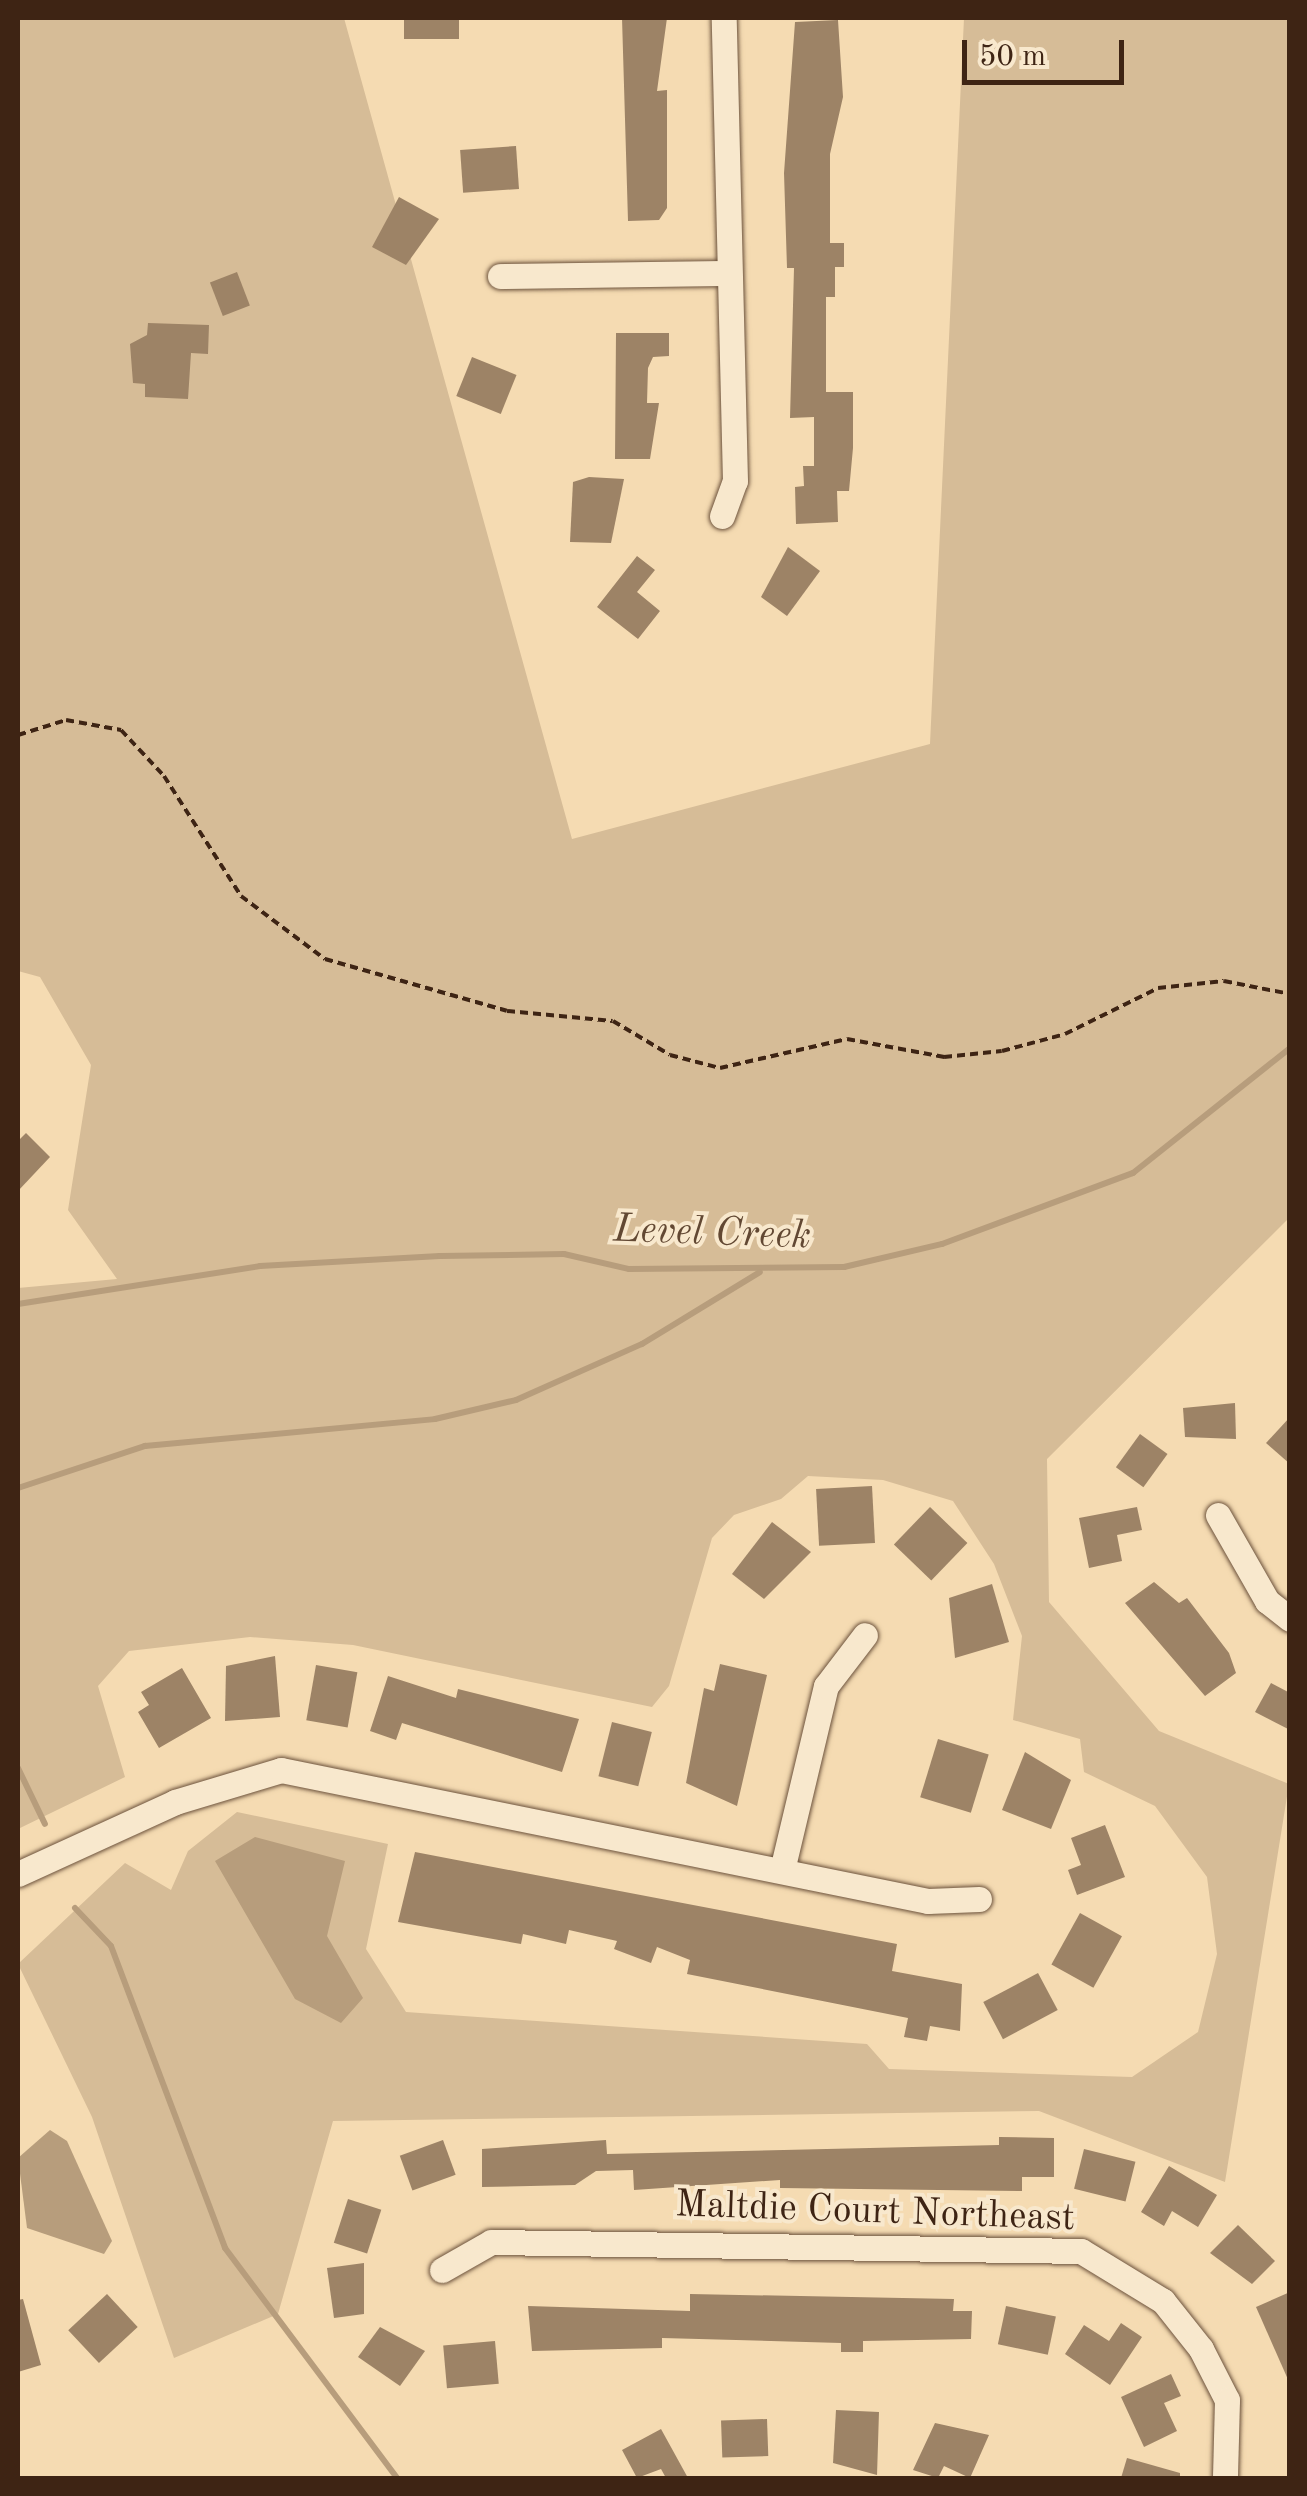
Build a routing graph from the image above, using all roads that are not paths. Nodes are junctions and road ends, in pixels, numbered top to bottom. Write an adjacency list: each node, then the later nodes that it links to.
1 (724, 18): 2 (street)
2 (728, 273): 3 (street); 4 (street)
3 (500, 276)
4 (722, 516)
5 (1218, 1515): 6 (street)
6 (1290, 1618)
7 (865, 1635): 8 (street)
8 (784, 1866): 9 (street); 10 (street)
9 (18, 1874)
10 (979, 1899)
11 (442, 2270): 12 (street, Maltdie Court Northeast)
12 (1225, 2478)

